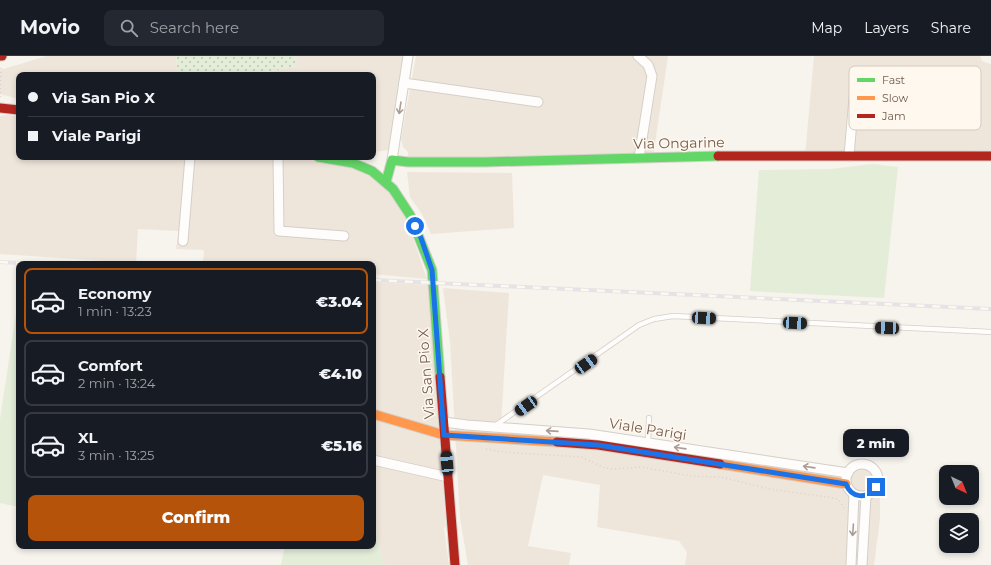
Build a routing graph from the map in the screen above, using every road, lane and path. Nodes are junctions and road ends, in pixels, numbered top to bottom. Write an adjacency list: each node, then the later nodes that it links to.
1 (1, 56): 5 (path)
2 (408, 56): 4 (street)
3 (638, 56): 12 (street)
4 (404, 83): 6 (street); 16 (street, one-way to 16)
5 (0, 99)
6 (538, 102)
7 (0, 108): 8 (street)
8 (16, 110)
9 (851, 130): 10 (street)
10 (849, 156): 11 (street, Via Ongarine); 12 (street, Via Ongarine)
11 (991, 156)
12 (639, 158): 16 (street, Via Ongarine)
13 (190, 160): 19 (street)
14 (278, 160): 18 (street)
15 (332, 160): 17 (street, Via San Pio X)
16 (392, 160): 17 (street)
17 (386, 182): 23 (street, Via San Pio X)
18 (344, 236)
19 (183, 241)
20 (991, 332): 24 (lane)
21 (376, 415): 25 (street, Viale Parigi)
22 (649, 418): 26 (lane)
23 (444, 422): 24 (street, Viale Parigi); 25 (street, Via San Pio X)
24 (492, 427): 26 (street, Viale Parigi, one-way to 24)
25 (444, 435): 30 (street, Via San Pio X); 31 (street, Viale Parigi)
26 (648, 443): 29 (street, Viale Parigi, one-way to 26)
27 (484, 447): 34 (path)
28 (376, 461): 30 (street)
29 (848, 473): 31 (street); 33 (street)
30 (448, 477): 35 (street, Via San Pio X)
31 (846, 484): 32 (street)
32 (854, 494): 33 (street); 36 (street, one-way to 36)
33 (866, 496): 37 (street)
34 (845, 510)
35 (455, 565)
36 (851, 565)
37 (862, 565)

